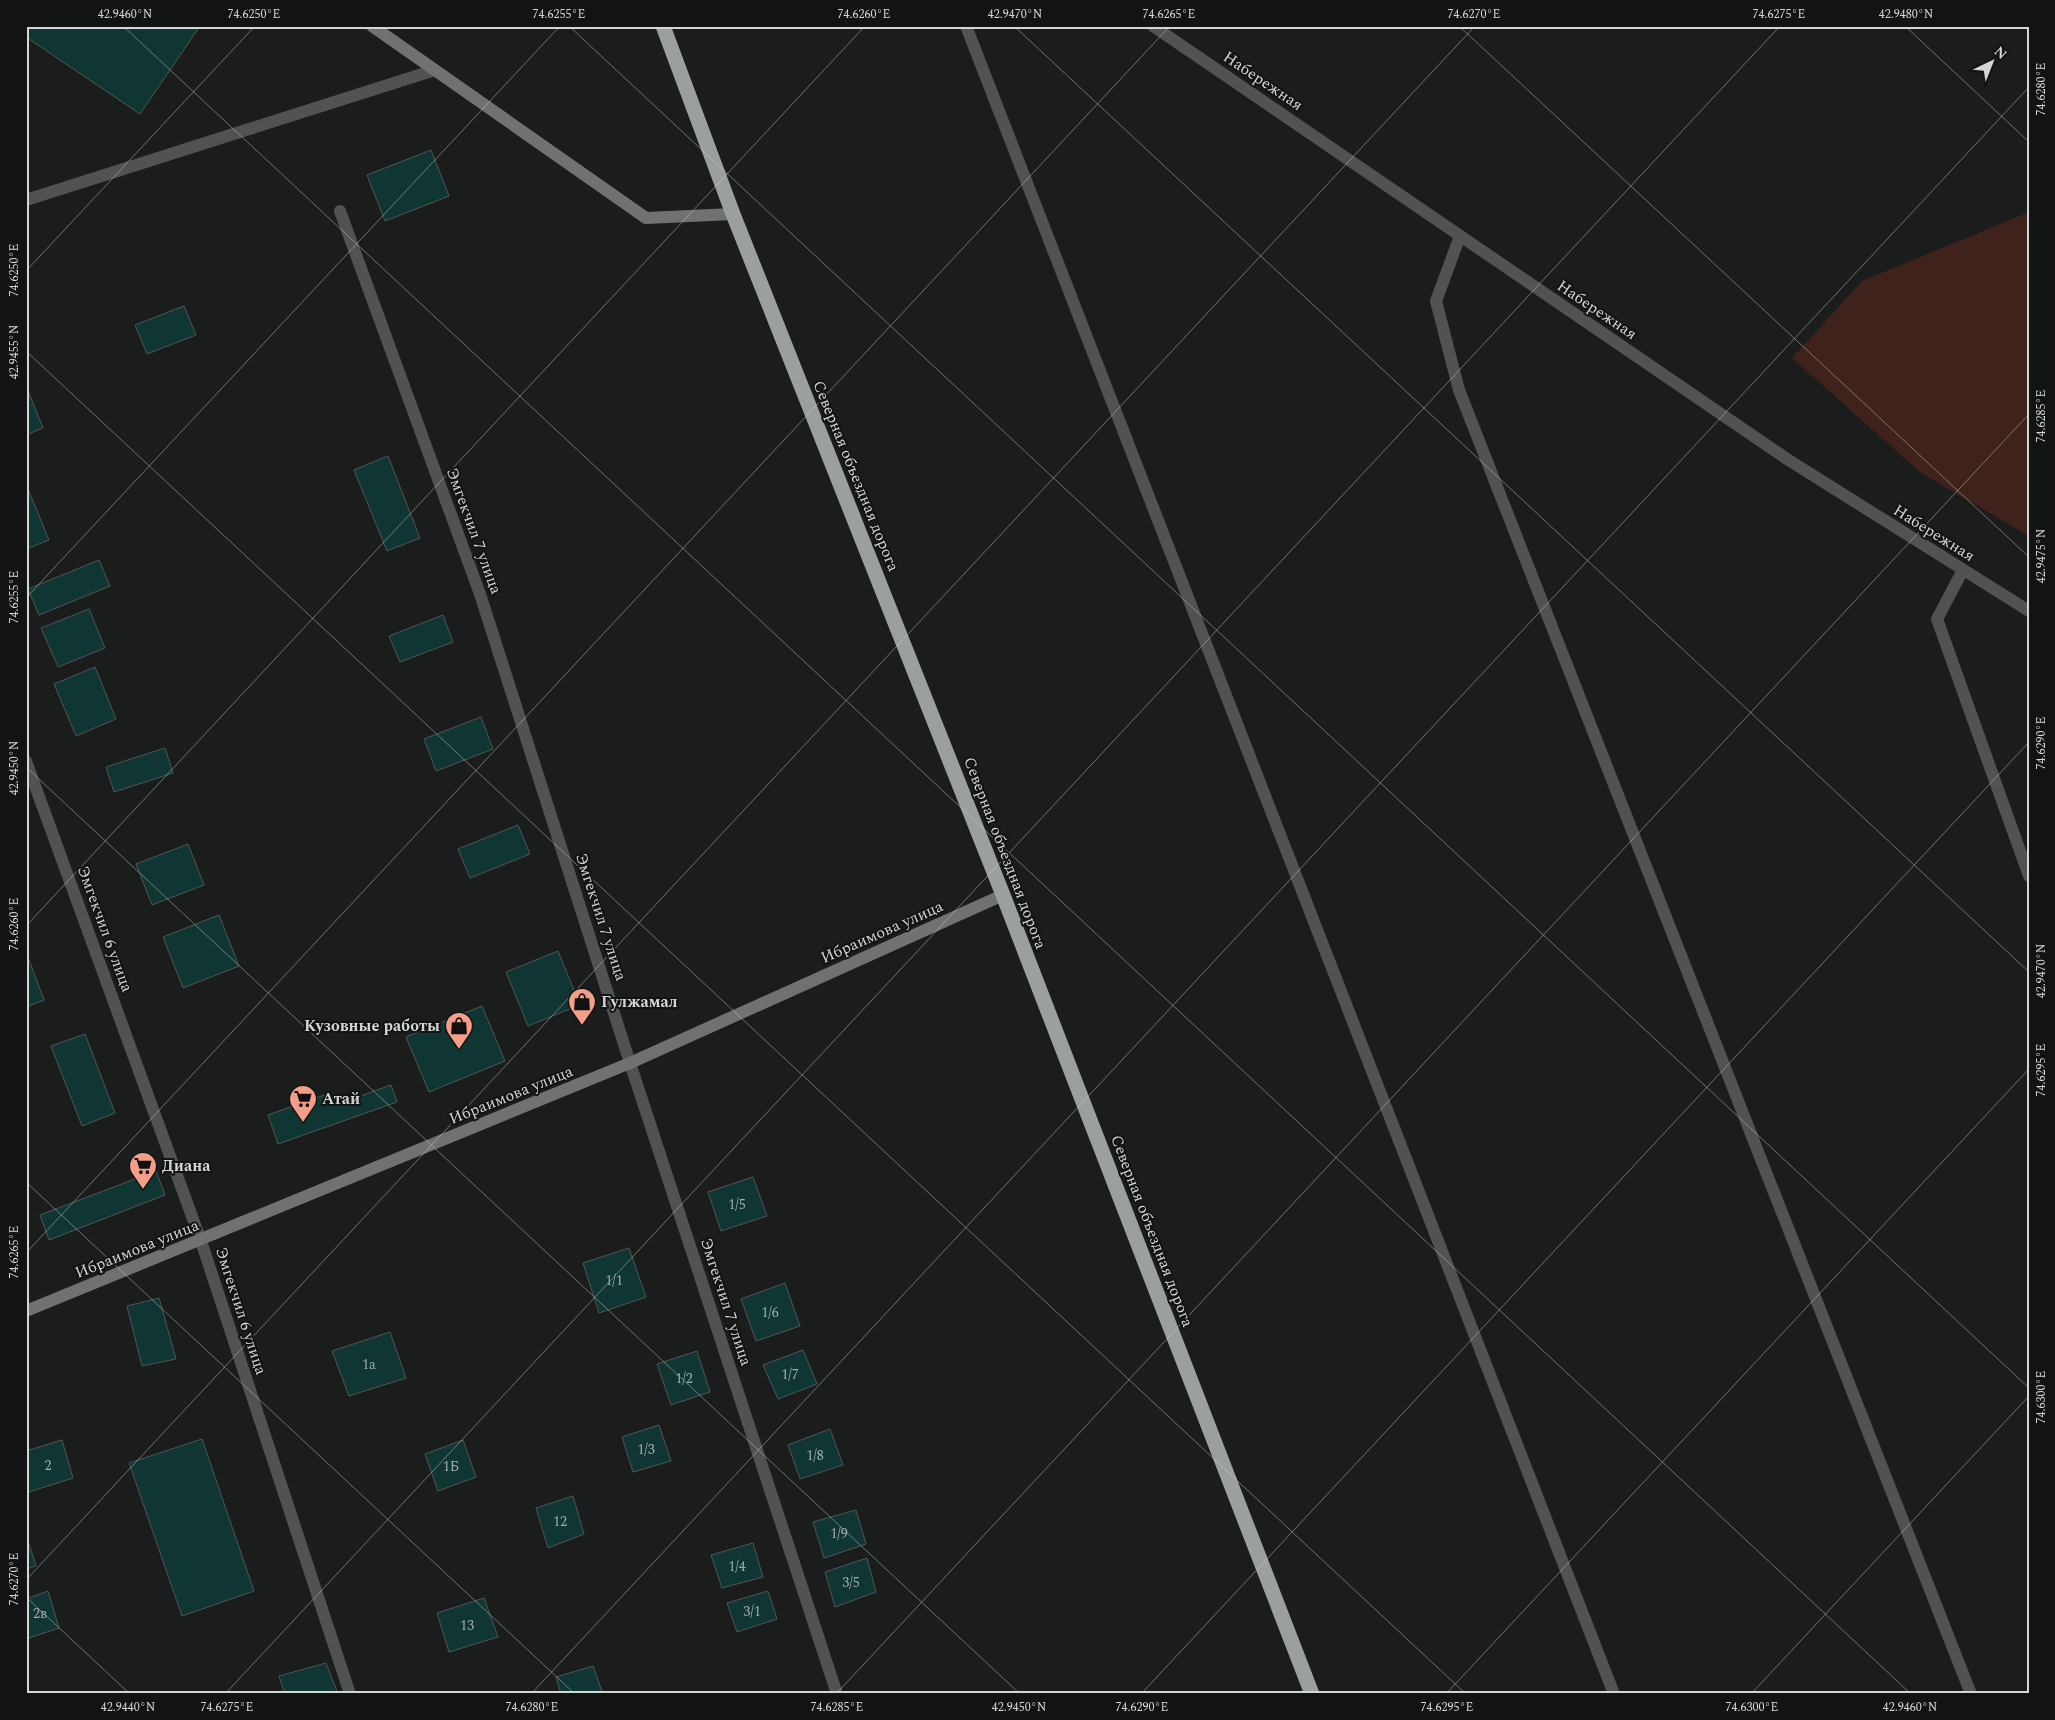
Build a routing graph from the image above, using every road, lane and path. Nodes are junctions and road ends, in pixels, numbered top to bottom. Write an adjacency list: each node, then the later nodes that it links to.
1 (372, 26): 5 (main road)
2 (663, 26): 8 (highway, Северная объездная дорога)
3 (966, 26): 21 (street)
4 (1153, 26): 9 (street, Набережная)
5 (435, 70): 6 (street); 8 (main road)
6 (26, 200)
7 (340, 210): 15 (street, Эмгекчил 7 улица)
8 (733, 214): 14 (highway, Северная объездная дорога)
9 (1460, 236): 10 (street, Набережная); 22 (street)
10 (1963, 570): 11 (street, Набережная); 13 (street)
11 (2029, 611)
12 (26, 761): 16 (street, Эмгекчил 6 улица)
13 (2029, 876)
14 (1003, 895): 15 (main road, Ибраимова улица); 20 (highway, Северная объездная дорога)
15 (630, 1063): 16 (main road, Ибраимова улица); 19 (street, Эмгекчил 7 улица)
16 (201, 1241): 17 (main road, Ибраимова улица); 18 (street, Эмгекчил 6 улица)
17 (26, 1311)
18 (350, 1694)
19 (837, 1694)
20 (1312, 1694)
21 (1614, 1694)
22 (1971, 1694)

